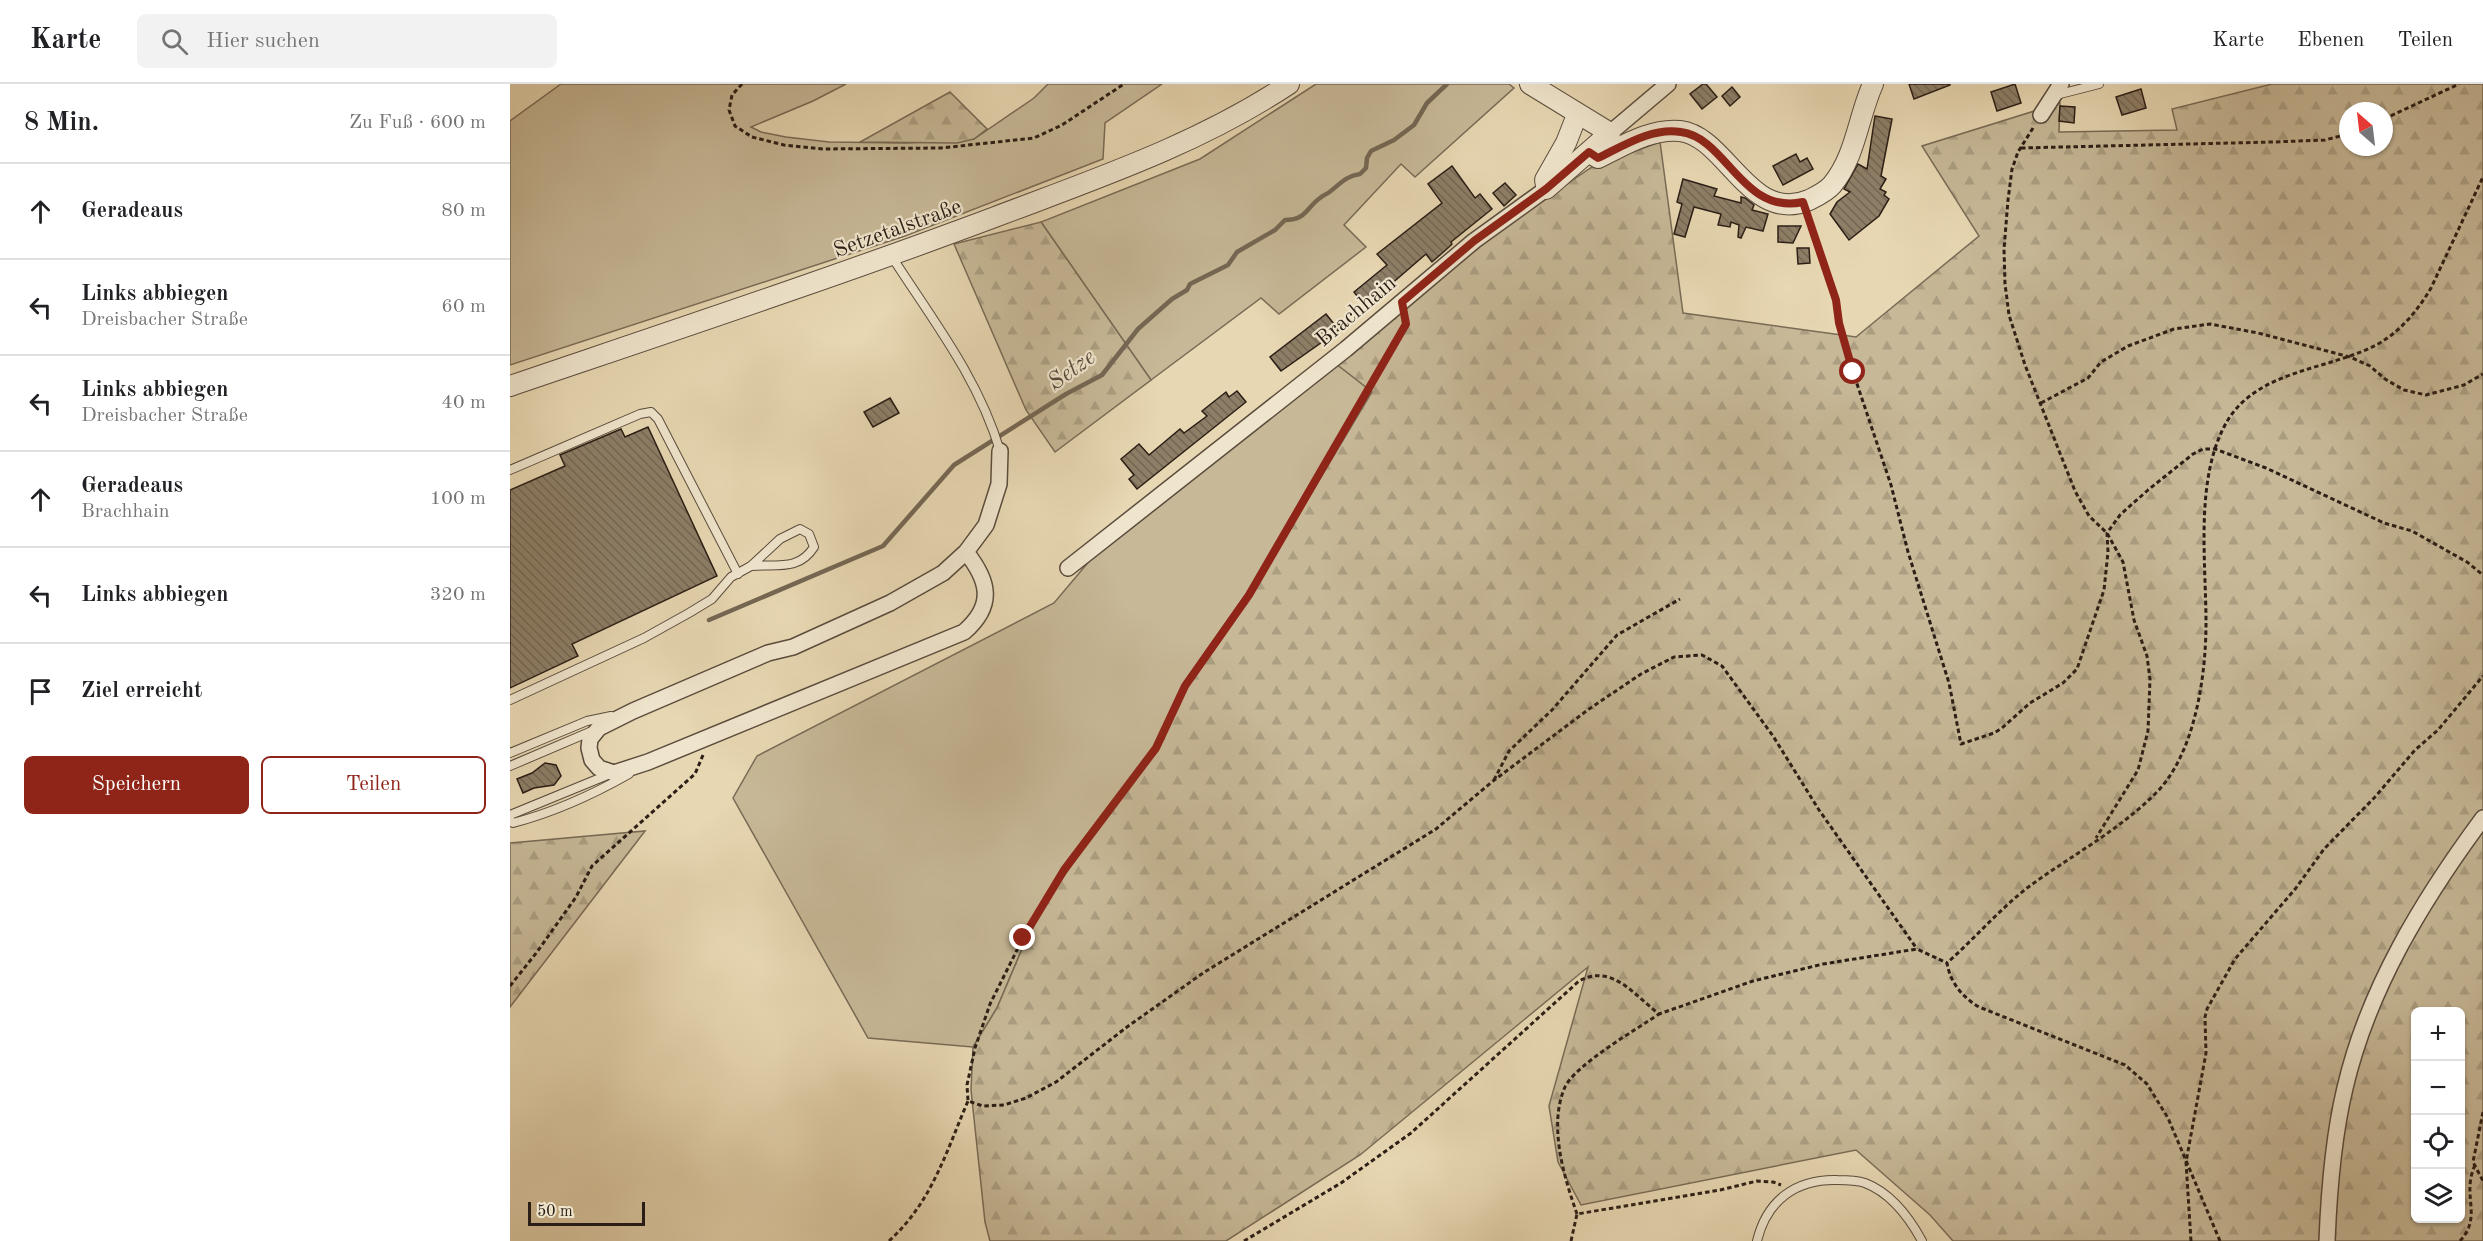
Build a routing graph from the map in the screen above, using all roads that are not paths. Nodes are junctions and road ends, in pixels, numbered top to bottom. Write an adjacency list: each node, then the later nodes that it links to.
1 (1288, 84): 12 (street, Setzetalstraße)
2 (1530, 84): 7 (street)
3 (1668, 84): 9 (street, Brachhain)
4 (1874, 84): 10 (street)
5 (2099, 84): 6 (lane)
6 (2059, 90): 8 (street)
7 (1577, 115): 9 (street); 11 (street)
8 (2041, 115)
9 (1610, 133): 10 (street, Brachhain)
10 (1589, 152): 11 (street, Brachhain)
11 (1546, 189): 18 (street, Brachhain)
12 (891, 256): 13 (street, Setzetalstraße); 14 (lane)
13 (510, 386)
14 (999, 451): 16 (street)
15 (510, 470): 19 (lane)
16 (966, 552): 21 (street); 24 (street)
17 (751, 566): 17 (lane); 19 (lane)
18 (1068, 568)
19 (738, 574): 20 (lane)
20 (510, 699)
21 (633, 711): 22 (street); 23 (lane)
22 (599, 728): 25 (lane); 26 (street)
23 (510, 753)
24 (648, 762): 26 (street); 29 (lane)
25 (510, 766)
26 (614, 773): 27 (lane)
27 (510, 815)
28 (2483, 818): 32 (street)
29 (510, 820)
30 (1757, 1241): 31 (lane)
31 (1922, 1241)
32 (2327, 1241)

